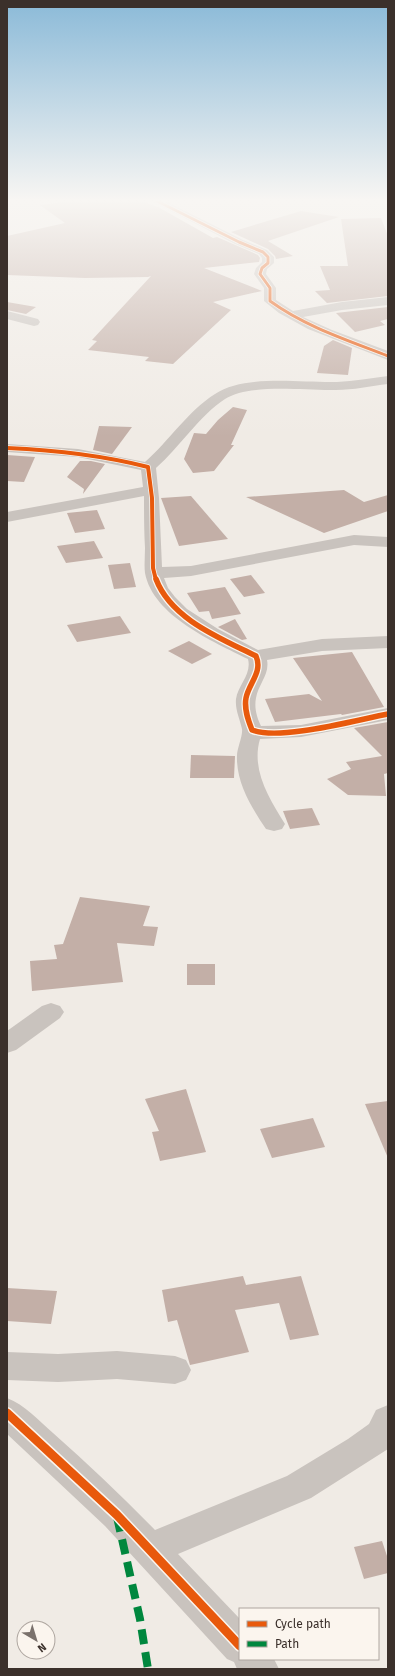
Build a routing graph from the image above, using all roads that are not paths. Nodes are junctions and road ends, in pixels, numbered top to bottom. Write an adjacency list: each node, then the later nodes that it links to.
1 (264, 279): 3 (street)
2 (388, 301): 3 (street)
3 (291, 315): 6 (street)
4 (7, 316): 5 (street)
5 (34, 322)
6 (388, 356)
7 (388, 380): 9 (street)
8 (7, 448): 9 (street)
9 (148, 467): 10 (street)
10 (151, 490): 11 (street); 13 (street)
11 (7, 517)
12 (388, 542): 13 (street)
13 (154, 573): 15 (street)
14 (388, 642): 15 (street)
15 (256, 656): 17 (street)
16 (388, 714): 17 (street)
17 (252, 730): 18 (street)
18 (274, 824)
19 (51, 1012): 20 (street)
20 (7, 1044)
21 (7, 1366): 22 (street)
22 (175, 1370)
23 (7, 1413): 25 (street)
24 (386, 1430): 25 (street)
25 (149, 1549): 26 (street)
26 (239, 1645)
27 (252, 1660): 28 (street)
28 (260, 1669)

